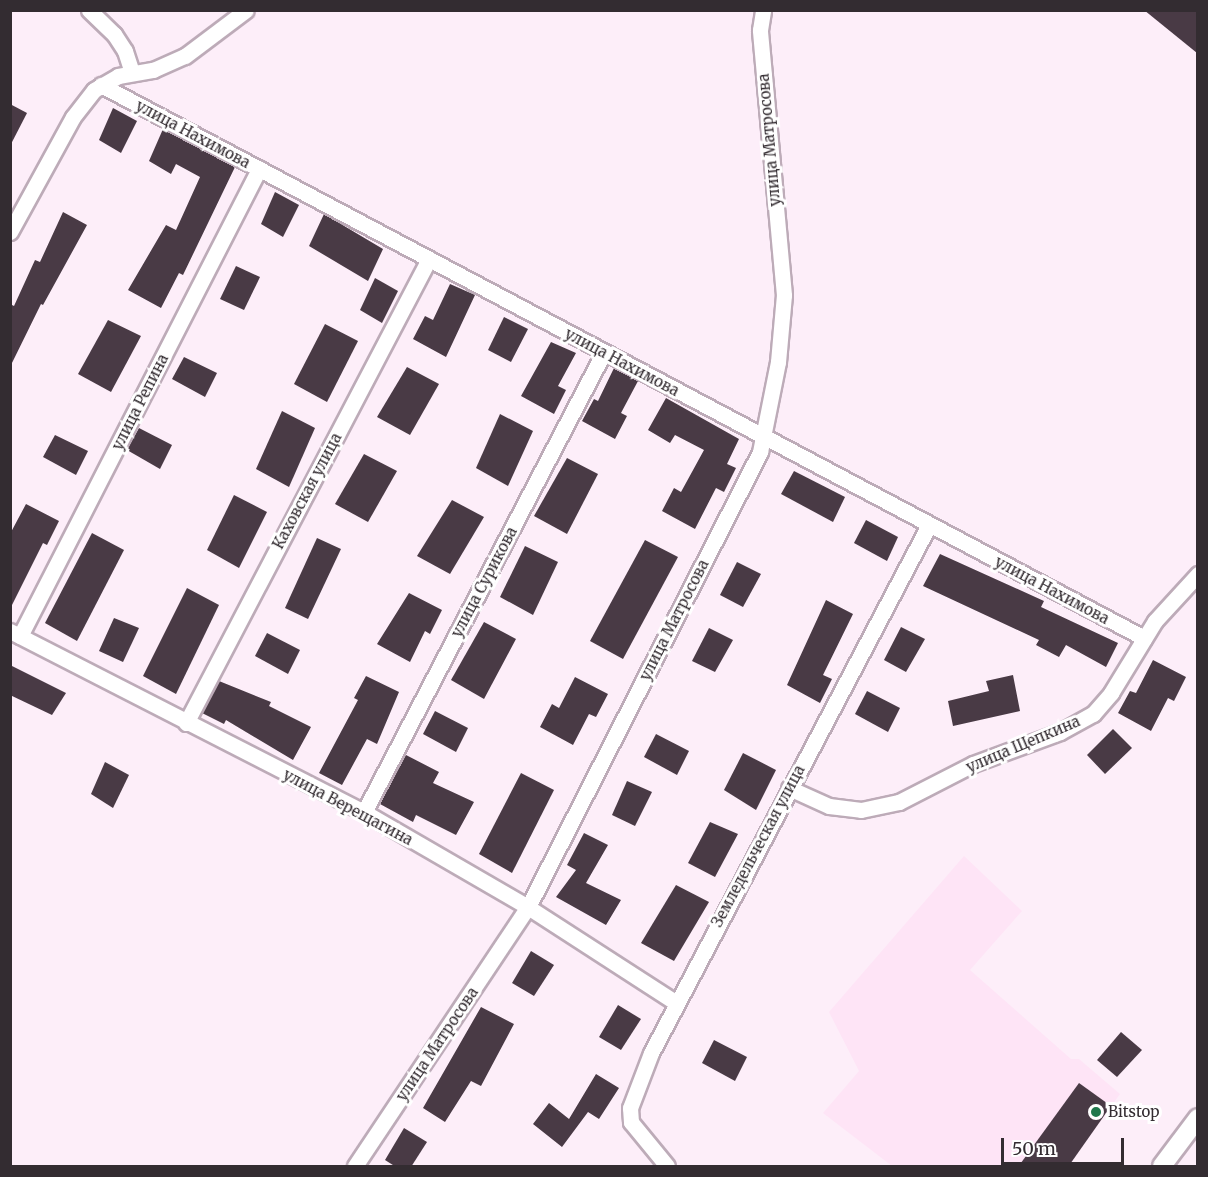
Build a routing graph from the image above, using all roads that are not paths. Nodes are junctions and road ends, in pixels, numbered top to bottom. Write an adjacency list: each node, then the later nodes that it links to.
1 (89, 10): 4 (street)
2 (246, 10): 4 (street)
3 (763, 10): 10 (street, улица Матросова)
4 (132, 73): 5 (street)
5 (101, 85): 6 (street, улица Нахимова); 7 (street)
6 (259, 169): 8 (street, улица Нахимова); 13 (street, улица Репина)
7 (10, 232)
8 (429, 260): 9 (street, улица Нахимова); 15 (street, Каховская улица)
9 (604, 352): 10 (street, улица Нахимова); 17 (street, улица Сурикова)
10 (764, 437): 11 (street, улица Нахимова); 18 (street, улица Матросова)
11 (929, 525): 14 (street, улица Нахимова); 16 (street, Земледельческая улица)
12 (1197, 574): 14 (street, улица Щепкина)
13 (15, 634): 15 (street, улица Верещагина)
14 (1144, 638): 16 (street, улица Щепкина)
15 (186, 723): 17 (street, улица Верещагина)
16 (789, 788): 19 (street, Земледельческая улица)
17 (364, 812): 18 (street, улица Верещагина)
18 (528, 907): 19 (street, улица Верещагина); 21 (street, улица Матросова)
19 (675, 1002): 22 (street, Земледельческая улица)
20 (1197, 1118): 23 (street)
21 (356, 1167)
22 (667, 1167)
23 (1162, 1167)

